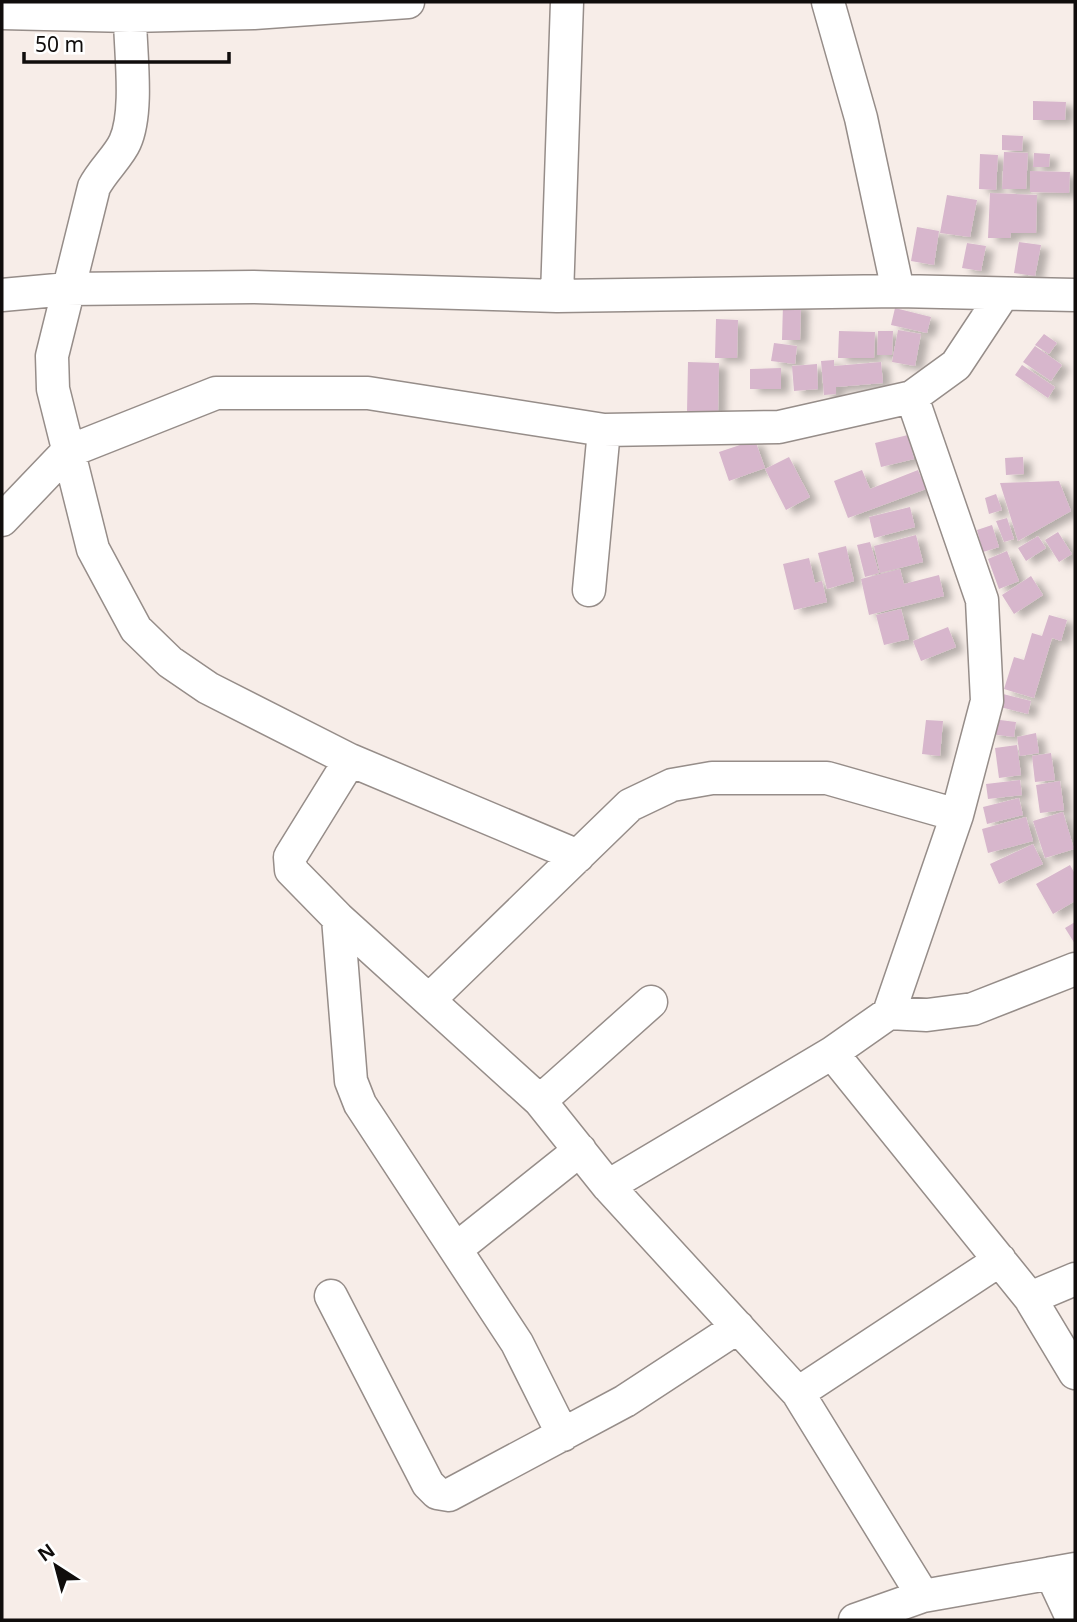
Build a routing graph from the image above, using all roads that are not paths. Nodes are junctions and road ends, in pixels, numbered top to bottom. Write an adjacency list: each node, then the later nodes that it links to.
1 (408, 2): 5 (street)
2 (567, 2): 11 (street)
3 (828, 2): 7 (street)
4 (2, 13): 5 (street)
5 (130, 16): 6 (street)
6 (68, 289): 9 (street); 11 (street); 14 (street)
7 (898, 291): 8 (street); 11 (street)
8 (1003, 294): 10 (street); 12 (street)
9 (2, 295)
10 (1075, 295)
11 (557, 296)
12 (912, 397): 13 (street); 18 (street)
13 (604, 430): 14 (street); 16 (street)
14 (67, 452): 15 (street); 17 (street)
15 (2, 520)
16 (589, 590)
17 (350, 760): 19 (street); 20 (street)
18 (957, 815): 19 (street); 24 (street)
19 (578, 856): 22 (street)
20 (338, 918): 22 (street); 29 (street)
21 (1075, 968): 24 (street)
22 (429, 1000): 26 (street)
23 (651, 1002): 26 (street)
24 (889, 1013): 25 (street)
25 (832, 1053): 28 (street); 30 (street)
26 (540, 1101): 27 (street)
27 (580, 1150): 28 (street); 29 (street)
28 (608, 1186): 34 (street)
29 (456, 1249): 37 (street)
30 (1000, 1260): 33 (street); 36 (street)
31 (1075, 1279): 33 (street)
32 (331, 1296): 37 (street)
33 (1030, 1298): 35 (street)
34 (738, 1327): 36 (street); 37 (street)
35 (1075, 1373)
36 (797, 1393): 39 (street)
37 (563, 1435)
38 (1063, 1571): 39 (street); 41 (street)
39 (923, 1596): 40 (street)
40 (855, 1620)
41 (1073, 1620)

